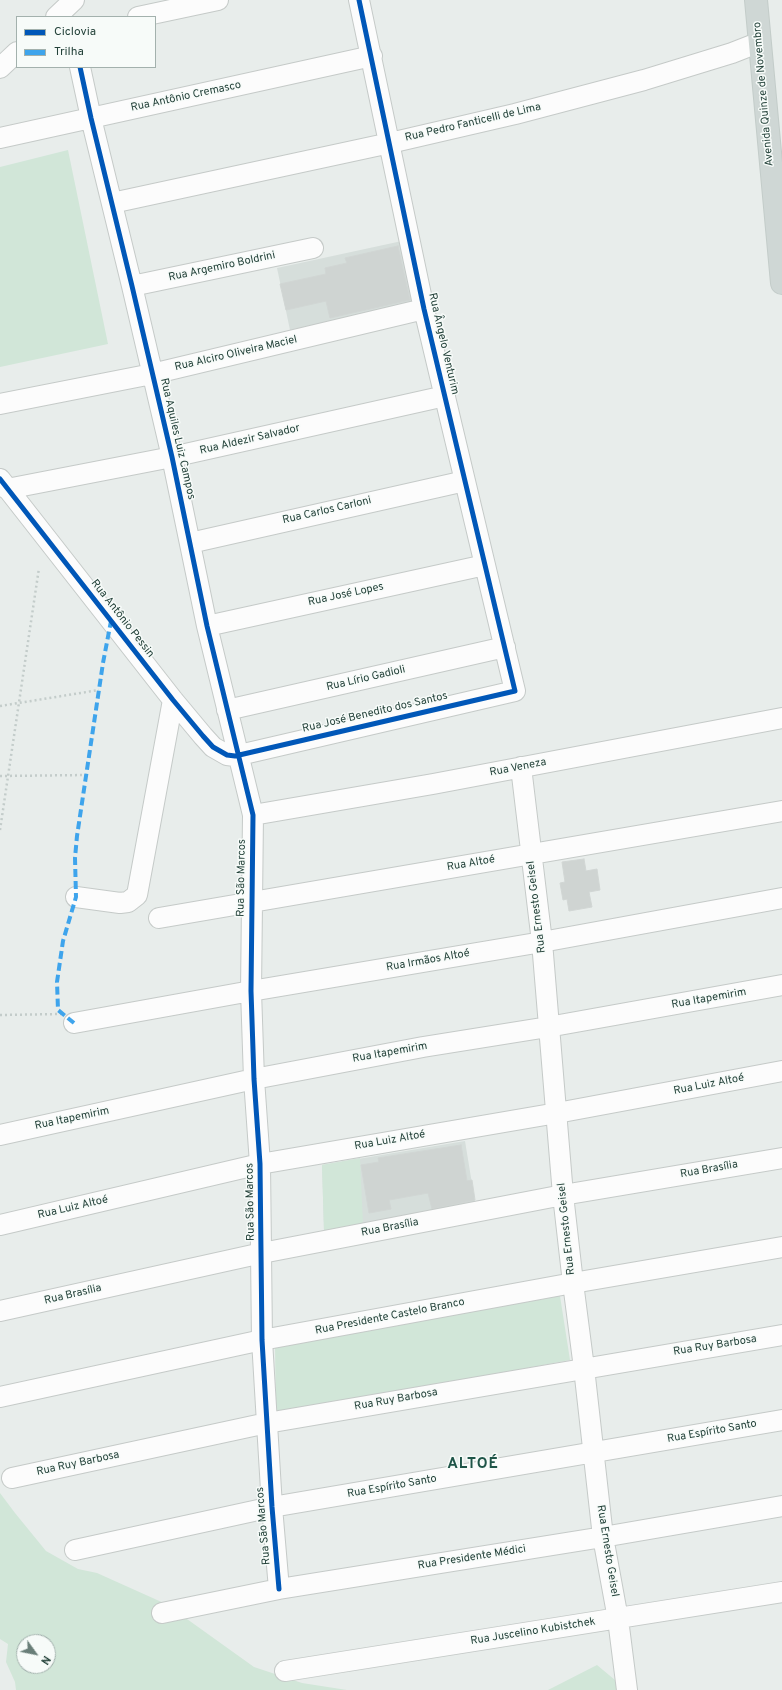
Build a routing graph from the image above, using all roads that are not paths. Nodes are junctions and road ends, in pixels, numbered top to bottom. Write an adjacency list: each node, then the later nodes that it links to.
1 (218, 0): 4 (street)
2 (359, 0): 7 (street, Rua Ângelo Venturim)
3 (756, 0): 5 (main road, Avenida Quinze de Novembro)
4 (143, 16)
5 (760, 42): 12 (street, Rua Pedro Fanticelli de Lima); 15 (main road, Avenida Quinze de Novembro)
6 (16, 53): 8 (street)
7 (372, 56): 10 (street, Rua Antônio Cremasco); 12 (street, Rua Ângelo Venturim)
8 (0, 68)
9 (80, 68): 10 (street, Rua Aquiles Luiz Campos)
10 (91, 118): 11 (street, Rua Antônio Cremasco); 13 (street, Rua Aquiles Luiz Campos)
11 (0, 138)
12 (390, 143): 13 (street, Rua Pedro Fanticelli de Lima); 17 (street, Rua Ângelo Venturim)
13 (112, 203): 16 (street, Rua Aquiles Luiz Campos)
14 (313, 248): 16 (street, Rua Argemiro Boldrini)
15 (782, 283)
16 (132, 286): 18 (street, Rua Aquiles Luiz Campos)
17 (424, 309): 18 (street, Rua Alciro Oliveira Maciel); 19 (street, Rua Ângelo Venturim)
18 (152, 374): 20 (street, Rua Alciro Oliveira Maciel); 21 (street, Rua Aquiles Luiz Campos)
19 (445, 396): 21 (street, Rua Aldezir Salvador); 22 (street, Rua Ângelo Venturim)
20 (0, 404)
21 (172, 457): 23 (street, Rua Aldezir Salvador); 24 (street, Rua Aquiles Luiz Campos)
22 (465, 481): 24 (street, Rua Carlos Carloni); 25 (street, Rua Ângelo Venturim)
23 (4, 484): 29 (street, Rua Antônio Pessin)
24 (190, 543): 26 (street, Rua Aquiles Luiz Campos)
25 (485, 565): 26 (street, Rua José Lopes); 27 (street, Rua Ângelo Venturim)
26 (207, 626): 30 (street, Rua Aquiles Luiz Campos)
27 (505, 647): 28 (street, Rua Ângelo Venturim); 30 (street, Rua Lírio Gadioli)
28 (515, 690): 32 (street, Rua José Benedito dos Santos)
29 (173, 700): 32 (street, Rua Antônio Pessin); 37 (street)
30 (227, 710): 32 (street, Rua Aquiles Luiz Campos)
31 (782, 718): 33 (street, Rua Veneza)
32 (239, 755): 35 (street, Rua Aquiles Luiz Campos)
33 (521, 767): 35 (street, Rua Veneza); 36 (street, Rua Ernesto Geisel)
34 (782, 811): 36 (street, Rua Altoé)
35 (253, 815): 39 (street, Rua São Marcos)
36 (530, 854): 39 (street, Rua Altoé); 41 (street, Rua Ernesto Geisel)
37 (76, 897)
38 (782, 898): 41 (street, Rua Irmãos Altoé)
39 (252, 902): 40 (street, Rua Altoé); 43 (street, Rua São Marcos)
40 (160, 918)
41 (542, 942): 43 (street, Rua Irmãos Altoé); 45 (street, Rua Ernesto Geisel)
42 (782, 985): 45 (street, Rua Itapemirim)
43 (251, 991): 44 (street, Rua Irmãos Altoé); 47 (street, Rua São Marcos)
44 (68, 1018)
45 (548, 1027): 47 (street, Rua Itapemirim); 48 (street, Rua Ernesto Geisel)
46 (782, 1071): 48 (street, Rua Luiz Altoé)
47 (254, 1078): 49 (street, Rua Itapemirim); 51 (street, Rua São Marcos)
48 (557, 1113): 51 (street, Rua Luiz Altoé); 52 (street, Rua Ernesto Geisel)
49 (0, 1135)
50 (782, 1158): 52 (street, Rua Brasília)
51 (260, 1164): 53 (street, Rua Luiz Altoé); 55 (street, Rua São Marcos)
52 (564, 1195): 55 (street, Rua Brasília); 56 (street, Rua Ernesto Geisel)
53 (0, 1225)
54 (782, 1247): 56 (street, Rua Presidente Castelo Branco)
55 (262, 1253): 57 (street, Rua Brasília); 59 (street, Rua São Marcos)
56 (573, 1283): 59 (street, Rua Presidente Castelo Branco); 60 (street, Rua Ernesto Geisel)
57 (0, 1311)
58 (782, 1335): 60 (street, Rua Ruy Barbosa)
59 (262, 1340): 61 (street, Rua Presidente Castelo Branco); 63 (street, Rua São Marcos)
60 (584, 1368): 63 (street, Rua Ruy Barbosa); 64 (street, Rua Ernesto Geisel)
61 (0, 1397)
62 (782, 1420): 64 (street, Rua Espírito Santo)
63 (267, 1423): 65 (street, Rua Ruy Barbosa); 67 (street, Rua São Marcos)
64 (593, 1452): 67 (street, Rua Espírito Santo); 68 (street, Rua Ernesto Geisel)
65 (12, 1478)
66 (782, 1506): 68 (street, Rua Presidente Médici)
67 (272, 1507): 69 (street, Rua Espírito Santo); 70 (street, Rua São Marcos)
68 (603, 1537): 70 (street, Rua Presidente Médici); 73 (street, Rua Ernesto Geisel)
69 (75, 1550)
70 (279, 1589): 72 (street, Rua Presidente Médici)
71 (782, 1592): 73 (street, Rua Juscelino Kubistchek)
72 (162, 1613)
73 (618, 1619): 74 (street, Rua Juscelino Kubistchek); 75 (street, Rua Ernesto Geisel)
74 (284, 1671)
75 (627, 1690)

